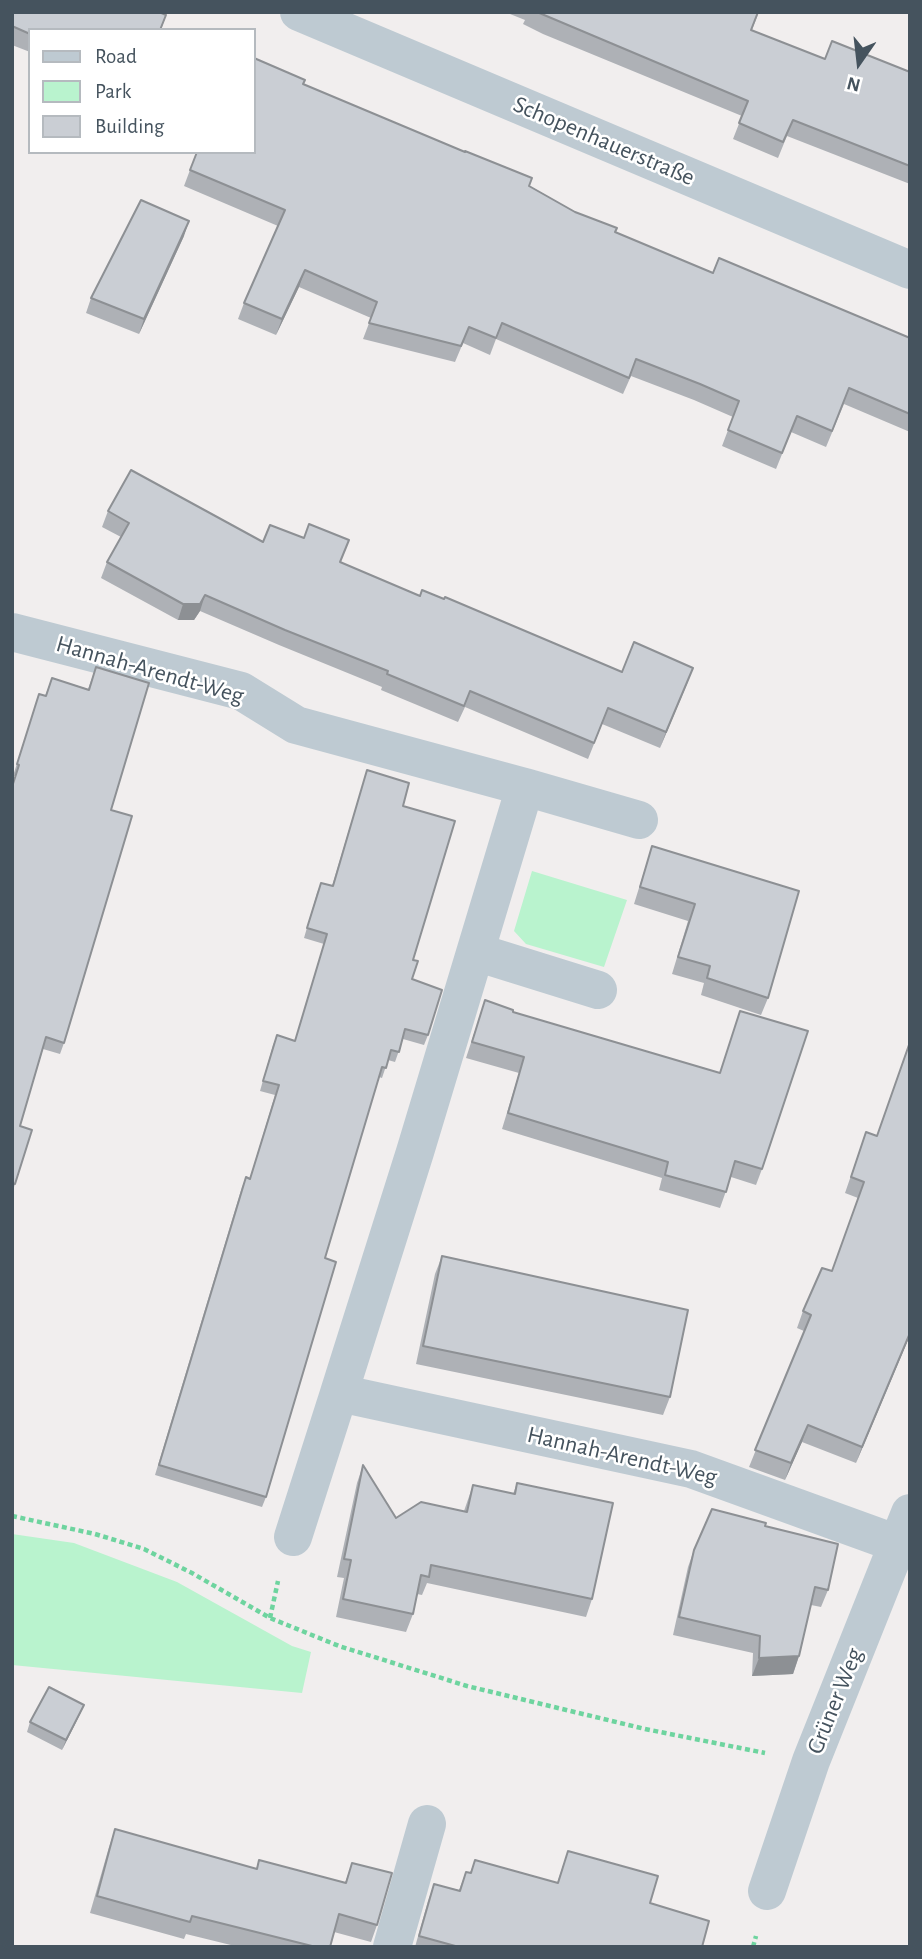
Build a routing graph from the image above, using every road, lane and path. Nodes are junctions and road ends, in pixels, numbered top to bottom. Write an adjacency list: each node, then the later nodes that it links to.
1 (299, 12): 2 (street, Schopenhauerstraße)
2 (910, 270)
3 (12, 632): 4 (street, Hannah-Arendt-Weg)
4 (525, 787): 5 (street, Hannah-Arendt-Weg); 6 (street)
5 (639, 820)
6 (476, 952): 7 (street); 8 (street)
7 (597, 990)
8 (338, 1393): 10 (street, Hannah-Arendt-Weg); 11 (street)
9 (12, 1516): 12 (path)
10 (904, 1528): 12 (street, Grüner Weg)
11 (293, 1537)
12 (811, 1761): 14 (street, Grüner Weg)
13 (427, 1825): 15 (street)
14 (768, 1891)
15 (392, 1947)

